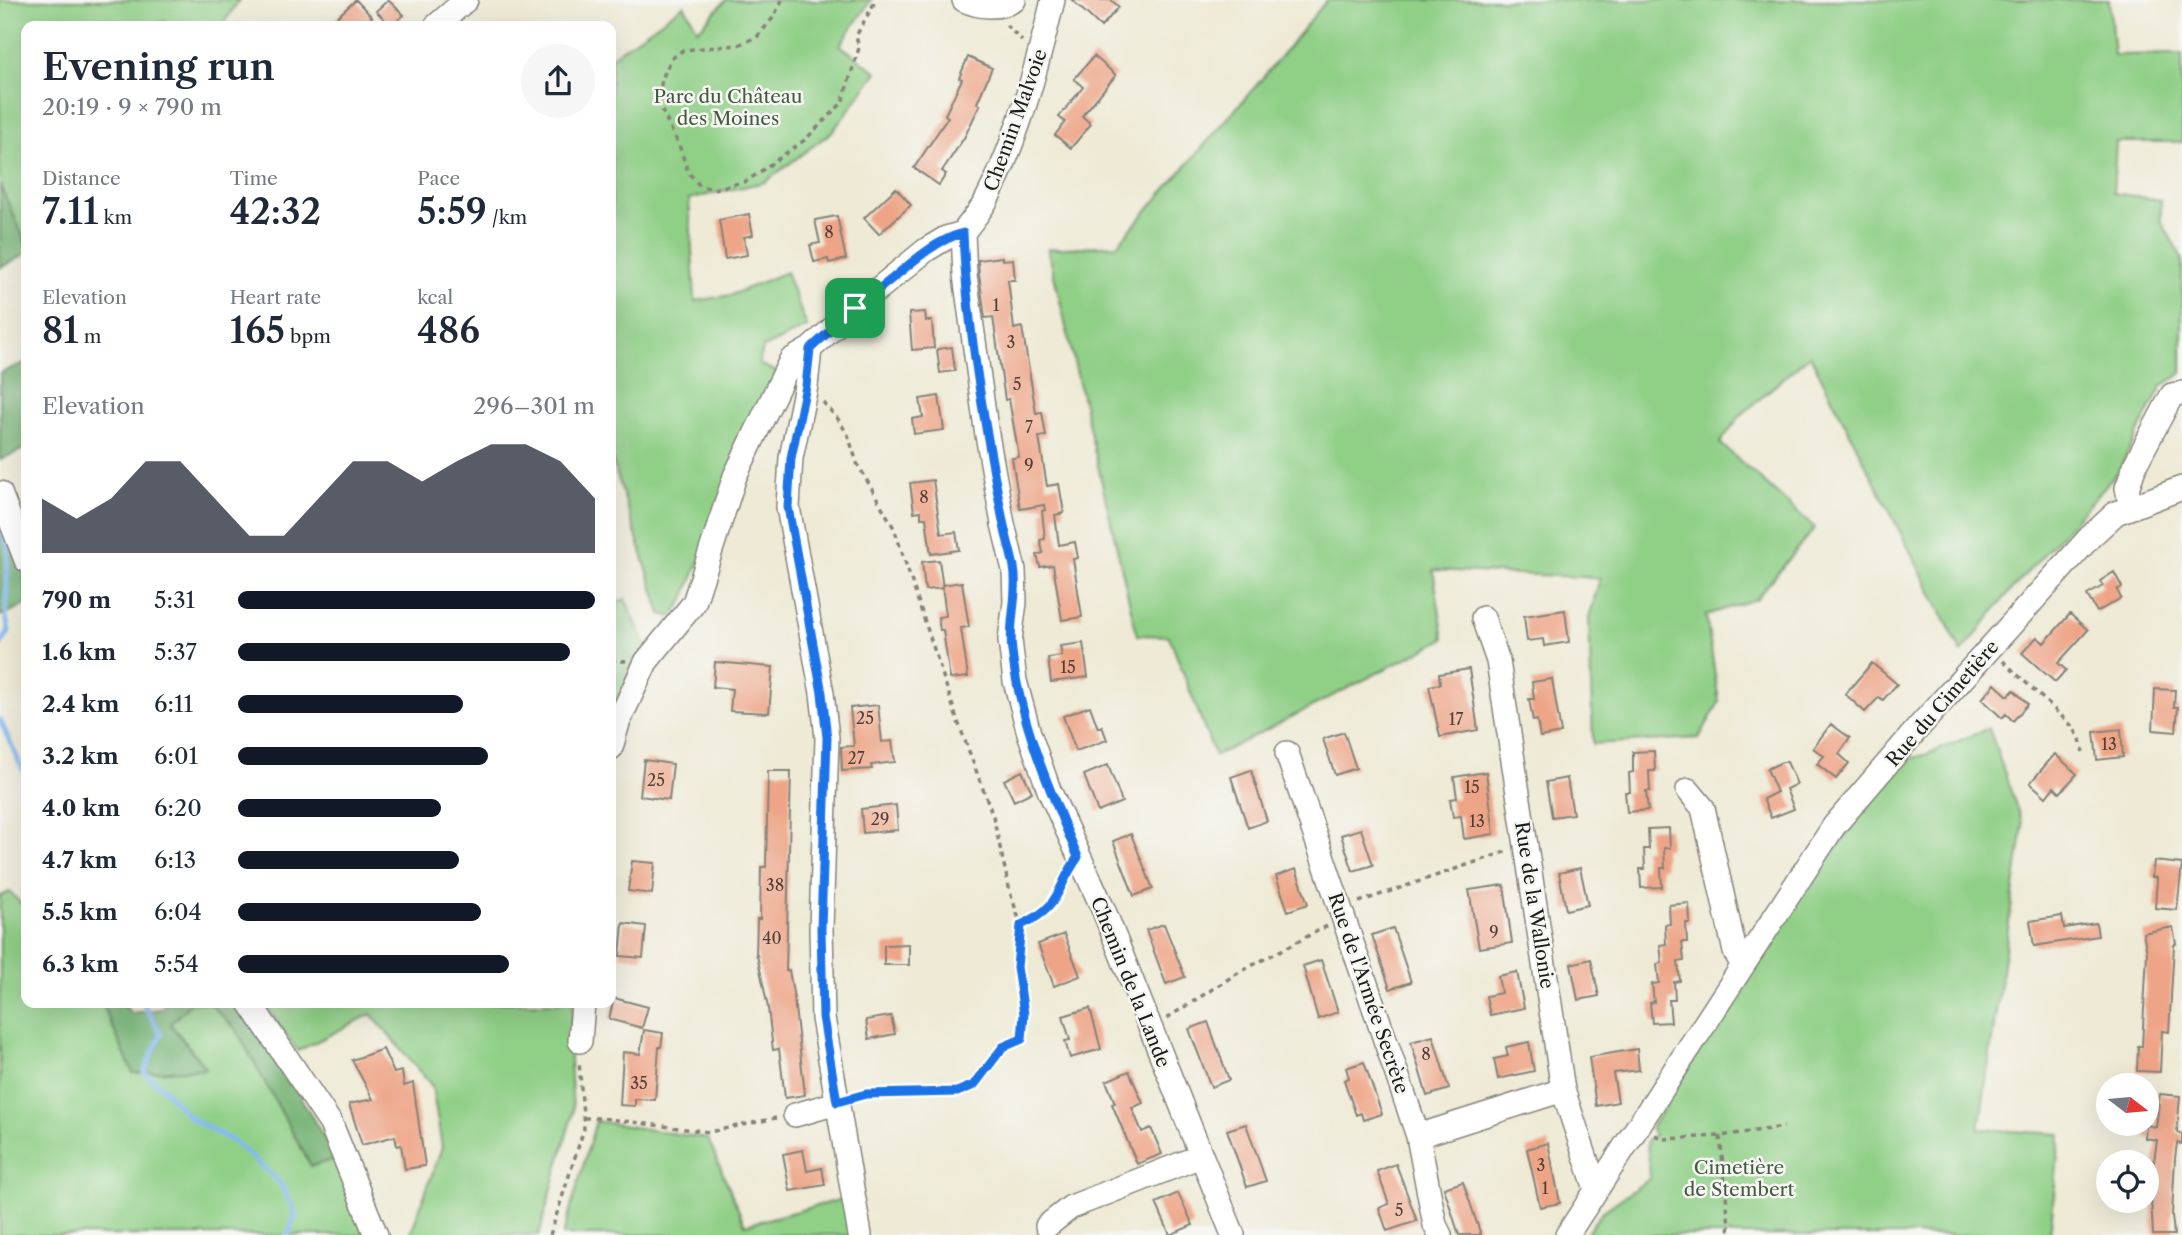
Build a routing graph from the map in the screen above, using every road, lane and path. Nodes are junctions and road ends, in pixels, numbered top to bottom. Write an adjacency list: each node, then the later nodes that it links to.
1 (466, 0): 7 (street)
2 (782, 0): 3 (path)
3 (876, 0)
4 (1014, 0): 6 (street)
5 (1053, 0): 8 (street, Chemin Malvoie)
6 (971, 3): 8 (path)
7 (442, 21)
8 (1037, 63): 9 (street, Chemin Malvoie)
9 (963, 233): 10 (street); 24 (street, Chemin de la Lande)
10 (810, 349): 11 (street); 19 (street)
11 (806, 386): 26 (path); 33 (street)
12 (2182, 393): 15 (street)
13 (2182, 488): 15 (street, Rue du Cimetière)
14 (0, 493): 16 (street)
15 (2131, 507): 18 (street, Rue du Cimetière)
16 (21, 548)
17 (1483, 618): 23 (street, Rue de la Wallonie)
18 (1989, 649): 20 (path); 27 (street, Rue du Cimetière)
19 (616, 730)
20 (2083, 752)
21 (1287, 754): 25 (street, Rue de l'Armée Secrète)
22 (1688, 790): 27 (street)
23 (1526, 845): 25 (path); 32 (street, Rue de la Wallonie)
24 (1078, 857): 26 (path); 30 (street, Chemin de la Lande)
25 (1342, 913): 30 (path); 38 (street, Rue de l'Armée Secrète)
26 (1021, 925): 33 (path)
27 (1742, 963): 36 (street, Rue du Cimetière)
28 (253, 1008): 43 (street)
29 (583, 1008): 31 (street)
30 (1151, 1029): 40 (street, Chemin de la Lande)
31 (580, 1041): 35 (path)
32 (1563, 1090): 38 (street); 41 (street, Rue de la Wallonie)
33 (837, 1102): 34 (street); 45 (street)
34 (794, 1115): 35 (path)
35 (584, 1118): 44 (path)
36 (1638, 1126): 39 (path); 41 (street, Rue du Cimetière)
37 (1784, 1127): 39 (path)
38 (1418, 1136): 47 (street, Rue de l'Armée Secrète)
39 (1720, 1136): 49 (path)
40 (1201, 1156): 42 (street); 46 (street, Chemin de la Lande)
41 (1596, 1189): 48 (street, Rue du Cimetière)
42 (1047, 1226)
43 (376, 1235)
44 (550, 1235)
45 (860, 1235)
46 (1233, 1235)
47 (1440, 1235)
48 (1567, 1235)
49 (1730, 1235)

